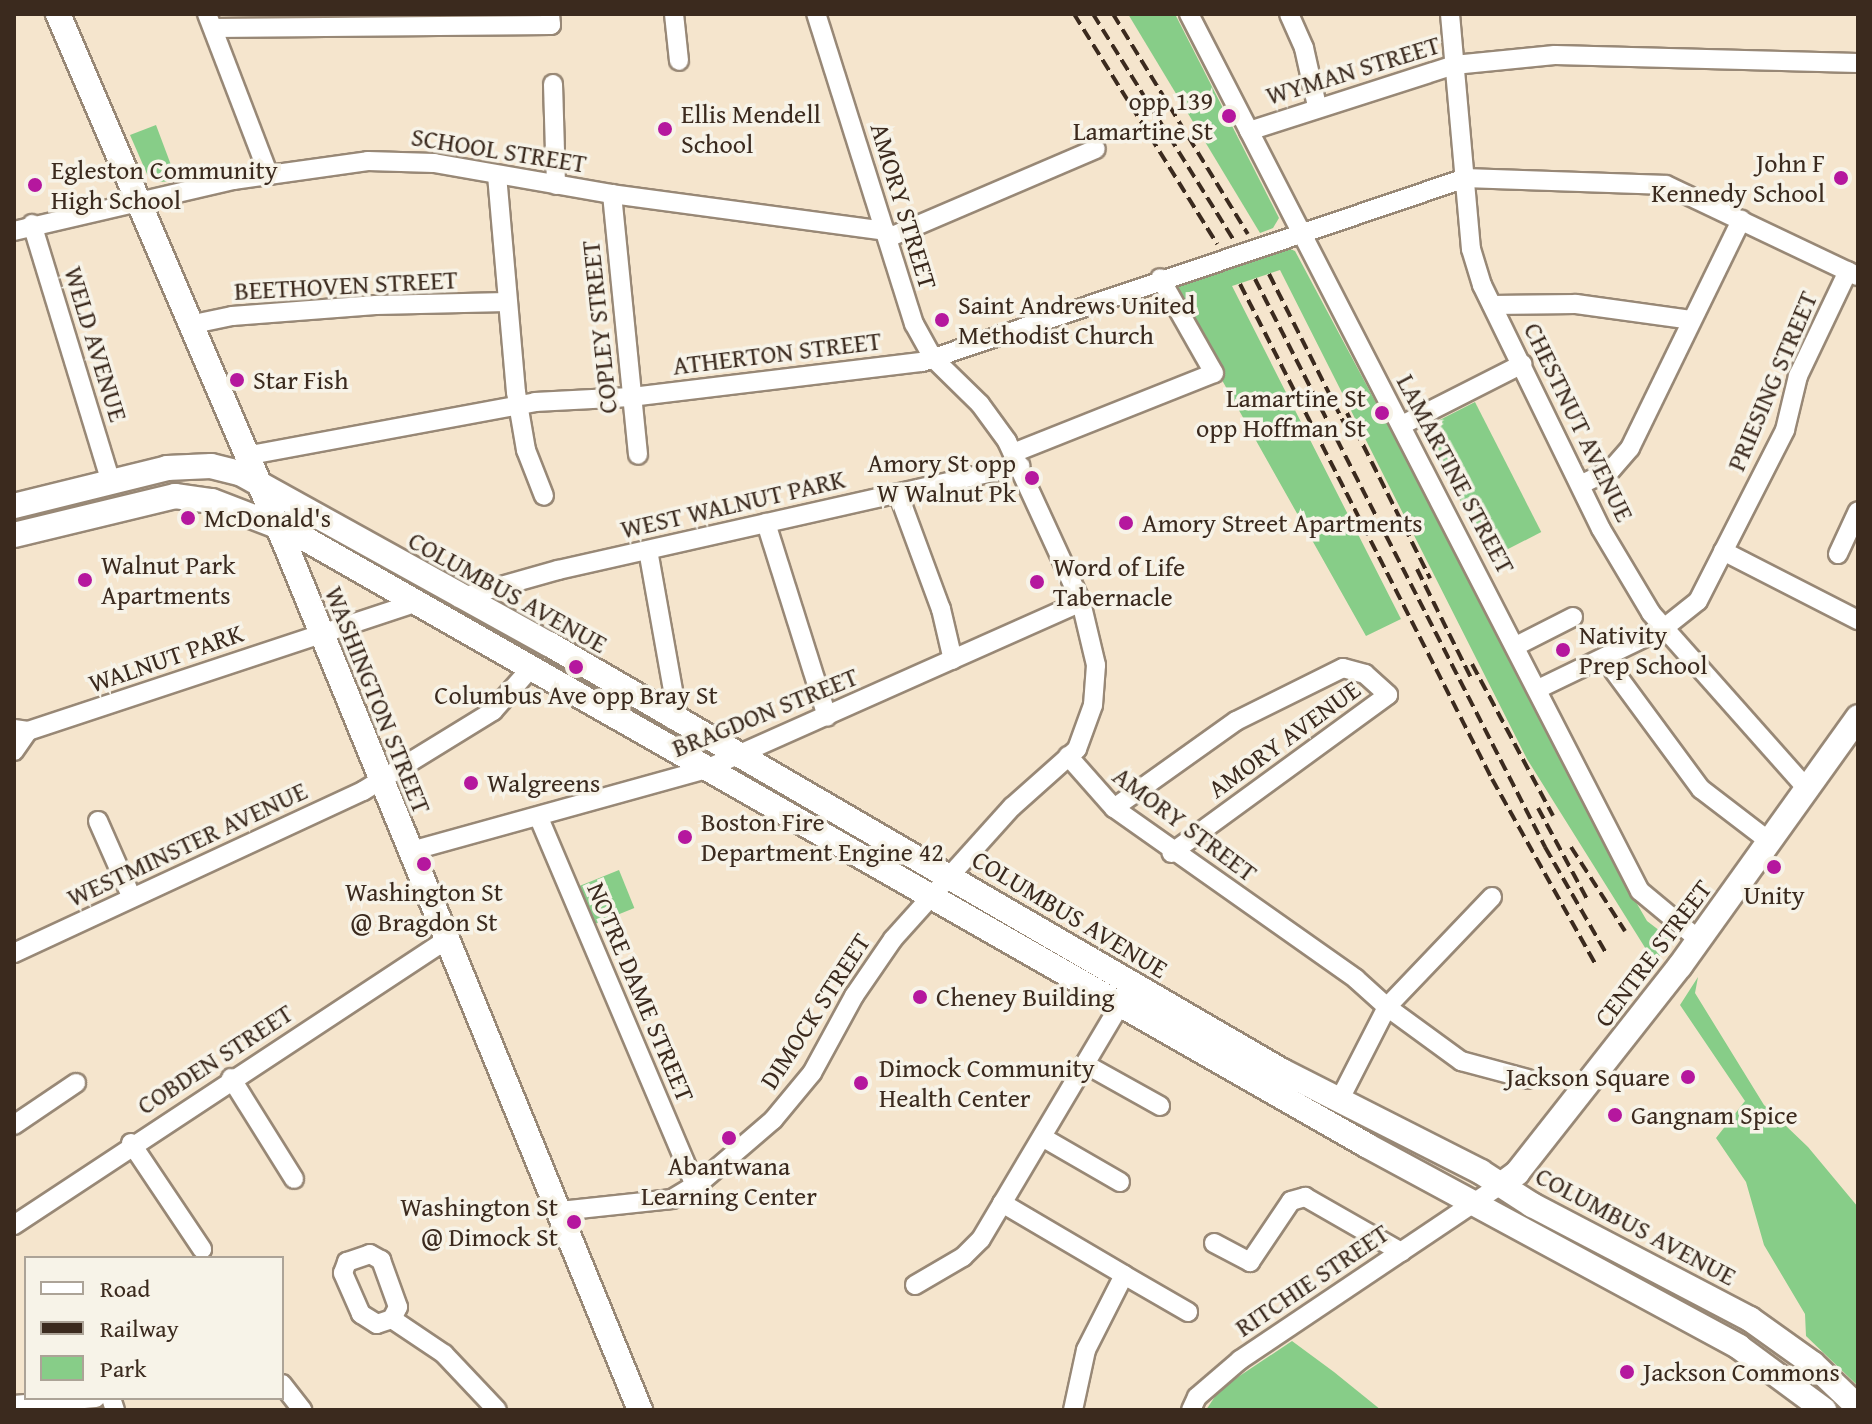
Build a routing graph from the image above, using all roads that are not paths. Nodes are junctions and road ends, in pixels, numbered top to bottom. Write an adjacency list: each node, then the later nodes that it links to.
1 (58, 14): 21 (main road, WASHINGTON STREET)
2 (550, 14): 8 (street)
3 (674, 14): 9 (street)
4 (816, 14): 26 (street, AMORY STREET)
5 (1189, 14): 14 (street, LAMARTINE STREET)
6 (1289, 14): 13 (street)
7 (1450, 14): 11 (street, CHESTNUT AVENUE)
8 (210, 21): 16 (street)
9 (679, 61)
10 (1858, 63): 11 (street, WYMAN STREET)
11 (1454, 65): 13 (street, WYMAN STREET); 18 (street, CHESTNUT AVENUE)
12 (553, 84): 19 (street)
13 (1317, 106): 14 (street, WYMAN STREET)
14 (1249, 131): 25 (street, LAMARTINE STREET)
15 (1096, 149): 26 (street)
16 (268, 173): 17 (street, SCHOOL STREET); 21 (street, SCHOOL STREET)
17 (497, 175): 19 (street, SCHOOL STREET); 29 (street)
18 (1466, 178): 22 (street, ATHERTON STREET); 25 (street, ATHERTON STREET); 30 (street, CHESTNUT AVENUE)
19 (556, 185): 20 (street, SCHOOL STREET)
20 (612, 194): 26 (street, SCHOOL STREET); 35 (street, COPLEY STREET)
21 (138, 200): 23 (street, SCHOOL STREET); 32 (main road, WASHINGTON STREET)
22 (1741, 220): 27 (street, ATHERTON STREET); 31 (street)
23 (32, 224): 24 (street, SCHOOL STREET); 41 (street, WELD AVENUE)
24 (14, 231)
25 (1298, 232): 28 (street, ATHERTON STREET); 37 (street, LAMARTINE STREET)
26 (887, 234): 33 (street, AMORY STREET)
27 (1853, 274): 52 (street, PRIESING STREET)
28 (1160, 278): 33 (street, ATHERTON STREET); 40 (street, WEST WALNUT PARK)
29 (507, 302): 32 (street, BEETHOVEN STREET); 36 (street)
30 (1492, 305): 31 (street); 34 (street, CHESTNUT AVENUE)
31 (1691, 320): 43 (street)
32 (189, 325): 39 (main road, WASHINGTON STREET)
33 (933, 358): 35 (street, ATHERTON STREET); 40 (street, AMORY STREET)
34 (1522, 364): 37 (street); 43 (street, CHESTNUT AVENUE)
35 (631, 397): 36 (street, ATHERTON STREET); 38 (street, COPLEY STREET)
36 (520, 404): 39 (street, ATHERTON STREET); 45 (street)
37 (1402, 425): 61 (street, LAMARTINE STREET)
38 (638, 455)
39 (245, 456): 42 (main road, WASHINGTON STREET)
40 (1017, 460): 44 (street, WEST WALNUT PARK); 55 (street, AMORY STREET)
41 (110, 479): 42 (main road, COLUMBUS AVENUE); 46 (main road, COLUMBUS AVENUE)
42 (257, 483): 49 (main road, WASHINGTON STREET); 54 (main road, COLUMBUS AVENUE)
43 (1582, 484): 59 (street, CHESTNUT AVENUE)
44 (898, 493): 48 (street, WEST WALNUT PARK); 63 (street)
45 (544, 496)
46 (14, 506)
47 (1858, 511): 53 (street)
48 (766, 523): 51 (street, WEST WALNUT PARK); 66 (street)
49 (276, 525): 50 (main road, COLUMBUS AVENUE); 56 (main road, COLUMBUS AVENUE); 60 (main road, WASHINGTON STREET)
50 (14, 535)
51 (648, 550): 54 (street, WEST WALNUT PARK); 68 (street)
52 (1723, 551): 58 (street); 59 (street, PRIESING STREET)
53 (1838, 554)
54 (459, 598): 68 (main road, COLUMBUS AVENUE)
55 (1081, 602): 63 (street, BRAGDON STREET); 72 (street, AMORY STREET)
56 (416, 603): 60 (street); 64 (main road, COLUMBUS AVENUE)
57 (1573, 617): 61 (street)
58 (1858, 620)
59 (1664, 628): 62 (street, PRIESING STREET); 75 (street, CHESTNUT AVENUE)
60 (320, 633): 69 (street, WALNUT PARK); 74 (main road, WASHINGTON STREET)
61 (1516, 646): 65 (street, LAMARTINE STREET)
62 (1605, 659): 65 (street, PRIESING STREET); 79 (street)
63 (953, 660): 66 (street, BRAGDON STREET)
64 (530, 669): 73 (main road, COLUMBUS AVENUE); 74 (street, WESTMINSTER AVENUE)
65 (1538, 689): 87 (street, LAMARTINE STREET)
66 (827, 717): 71 (street, BRAGDON STREET)
67 (1858, 717): 75 (main road, CENTRE STREET)
68 (672, 720): 71 (main road, COLUMBUS AVENUE)
69 (21, 730): 70 (street, WALNUT PARK)
70 (14, 751)
71 (741, 755): 73 (street, BRAGDON STREET); 82 (main road, COLUMBUS AVENUE)
72 (1068, 756): 76 (street, AMORY STREET); 82 (street, DIMOCK STREET)
73 (706, 769): 77 (street, BRAGDON STREET); 83 (main road, COLUMBUS AVENUE)
74 (381, 781): 80 (main road, WASHINGTON STREET); 85 (street, WESTMINSTER AVENUE)
75 (1808, 790): 79 (main road, CENTRE STREET)
76 (1114, 808): 81 (street, AMORY STREET); 81 (street, AMORY AVENUE)
77 (539, 818): 80 (street, BRAGDON STREET); 103 (street, NOTRE DAME STREET)
78 (98, 821): 85 (street)
79 (1770, 842): 87 (main road, CENTRE STREET)
80 (411, 851): 86 (main road, WASHINGTON STREET)
81 (1171, 853): 90 (street, AMORY STREET)
82 (949, 875): 83 (street, DIMOCK STREET); 95 (main road, COLUMBUS AVENUE)
83 (929, 897): 89 (main road, COLUMBUS AVENUE); 103 (street, DIMOCK STREET)
84 (1492, 897): 90 (street)
85 (132, 898): 88 (street, WESTMINSTER AVENUE)
86 (446, 940): 92 (street, COBDEN STREET); 106 (main road, WASHINGTON STREET)
87 (1699, 940): 102 (main road, CENTRE STREET)
88 (14, 953)
89 (1121, 1003): 91 (street); 105 (main road, COLUMBUS AVENUE)
90 (1387, 1007): 93 (street, AMORY STREET); 95 (street)
91 (1085, 1064): 96 (street); 98 (street)
92 (231, 1078): 99 (street, COBDEN STREET); 100 (street)
93 (1528, 1079)
94 (76, 1083): 97 (street)
95 (1339, 1101): 102 (main road, COLUMBUS AVENUE)
96 (1160, 1106)
97 (14, 1125)
98 (1042, 1137): 101 (street); 104 (street)
99 (131, 1143): 107 (street, COBDEN STREET); 109 (street)
100 (294, 1179)
101 (1120, 1182)
102 (1502, 1184): 105 (street, CENTRE STREET); 118 (main road, COLUMBUS AVENUE)
103 (695, 1186): 106 (street, DIMOCK STREET)
104 (1002, 1203): 111 (street); 112 (street)
105 (1473, 1204): 110 (street, RITCHIE STREET); 124 (main road, COLUMBUS AVENUE)
106 (560, 1211): 121 (main road, WASHINGTON STREET)
107 (14, 1225)
108 (1214, 1243): 110 (street)
109 (202, 1249)
110 (1401, 1252): 123 (street, RITCHIE STREET)
111 (1124, 1275): 113 (street); 122 (street)
112 (915, 1285)
113 (1188, 1312)
114 (392, 1319): 120 (street)
115 (284, 1387): 119 (street)
116 (73, 1400): 117 (street)
117 (14, 1405)
118 (1858, 1407)
119 (302, 1410)
120 (497, 1410)
121 (640, 1410)
122 (1073, 1410)
123 (1191, 1410)
124 (1824, 1410)

